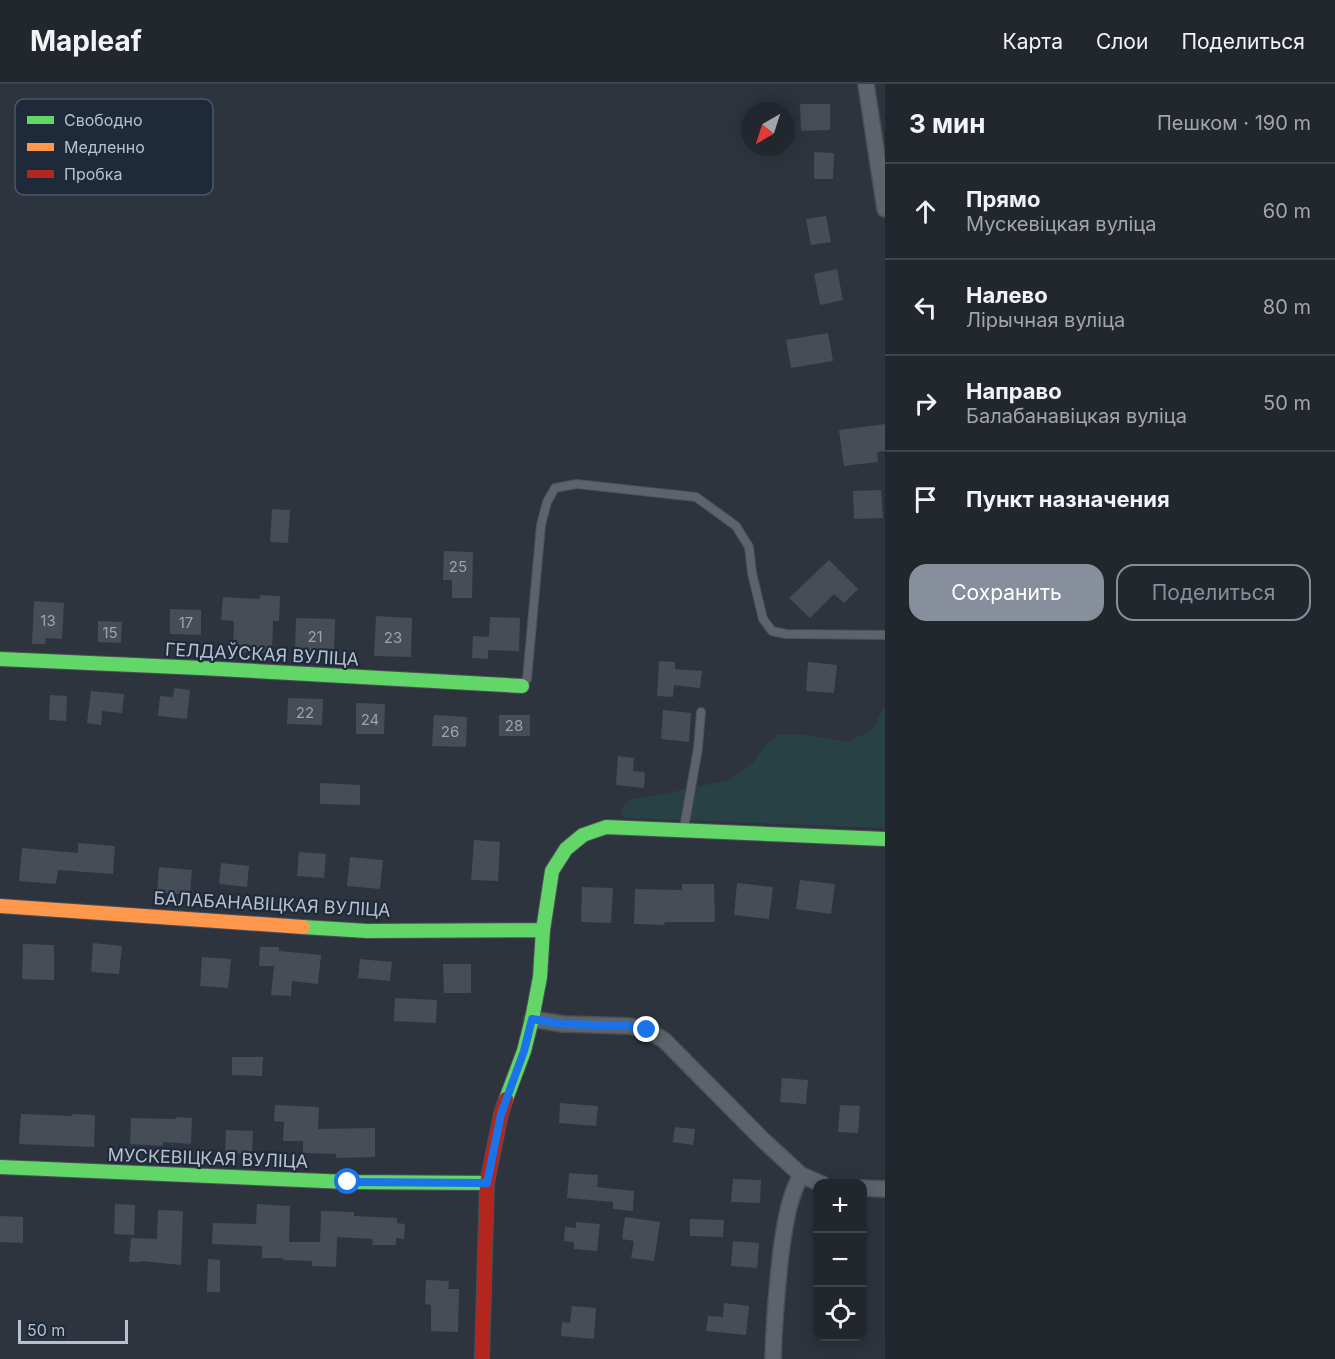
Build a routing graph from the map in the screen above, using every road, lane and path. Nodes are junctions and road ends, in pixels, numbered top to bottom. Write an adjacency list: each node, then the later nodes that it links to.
1 (866, 84): 2 (street)
2 (885, 209)
3 (885, 635): 5 (lane)
4 (0, 659): 5 (street, ГЕЛДАЎСКАЯ ВУЛІЦА)
5 (522, 686)
6 (701, 712): 7 (lane)
7 (684, 830): 8 (street); 10 (street)
8 (885, 839)
9 (0, 906): 10 (street, БАЛАБАНАВІЦКАЯ ВУЛІЦА)
10 (543, 930): 11 (street)
11 (532, 1019): 13 (street); 15 (street)
12 (0, 1167): 15 (street, МУСКЕВІЦКАЯ ВУЛІЦА)
13 (801, 1175): 14 (street); 19 (street)
14 (813, 1180)
15 (487, 1183): 18 (street)
16 (867, 1188): 17 (street)
17 (885, 1189)
18 (482, 1359)
19 (772, 1359)

